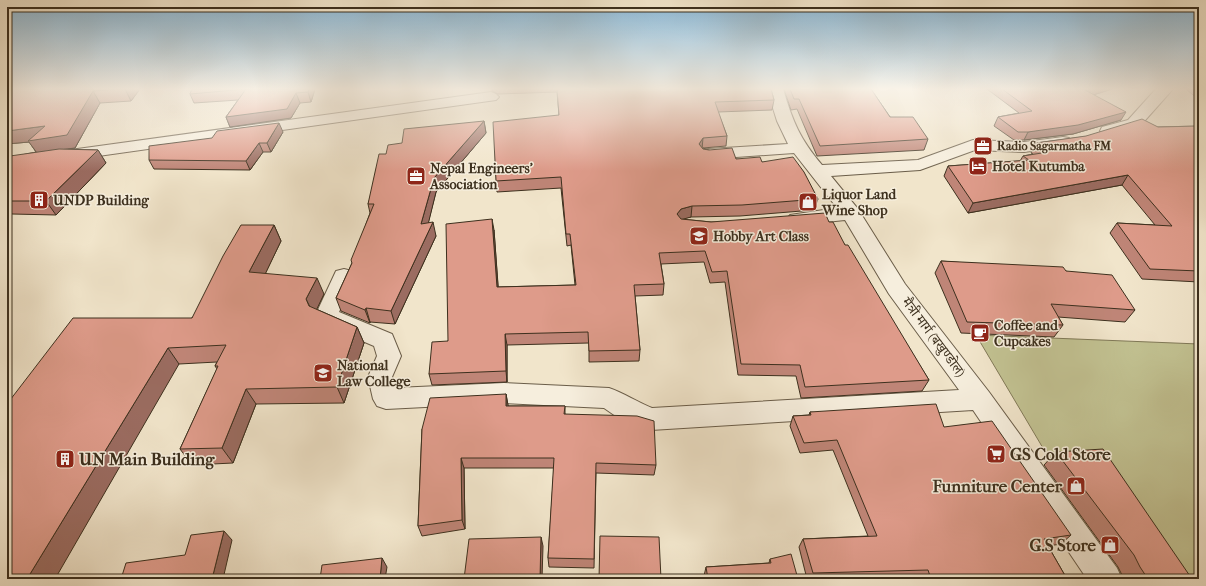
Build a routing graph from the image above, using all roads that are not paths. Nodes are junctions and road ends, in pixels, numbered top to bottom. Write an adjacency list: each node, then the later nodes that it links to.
1 (350, 116): 6 (street)
2 (784, 116): 4 (street, मैत्री मार्ग (बखुण्डोल))
3 (1140, 116): 7 (street)
4 (799, 148): 5 (street); 7 (street, मैत्री मार्ग (बखुण्डोल))
5 (708, 154)
6 (54, 157)
7 (819, 171): 8 (street, मैत्री मार्ग (बखुण्डोल))
8 (851, 213): 9 (street); 11 (street, मैत्री मार्ग (बखुण्डोल))
9 (781, 221)
10 (344, 276): 11 (street)
11 (980, 399): 12 (street, मैत्री मार्ग (बखुण्डोल))
12 (1106, 579)

